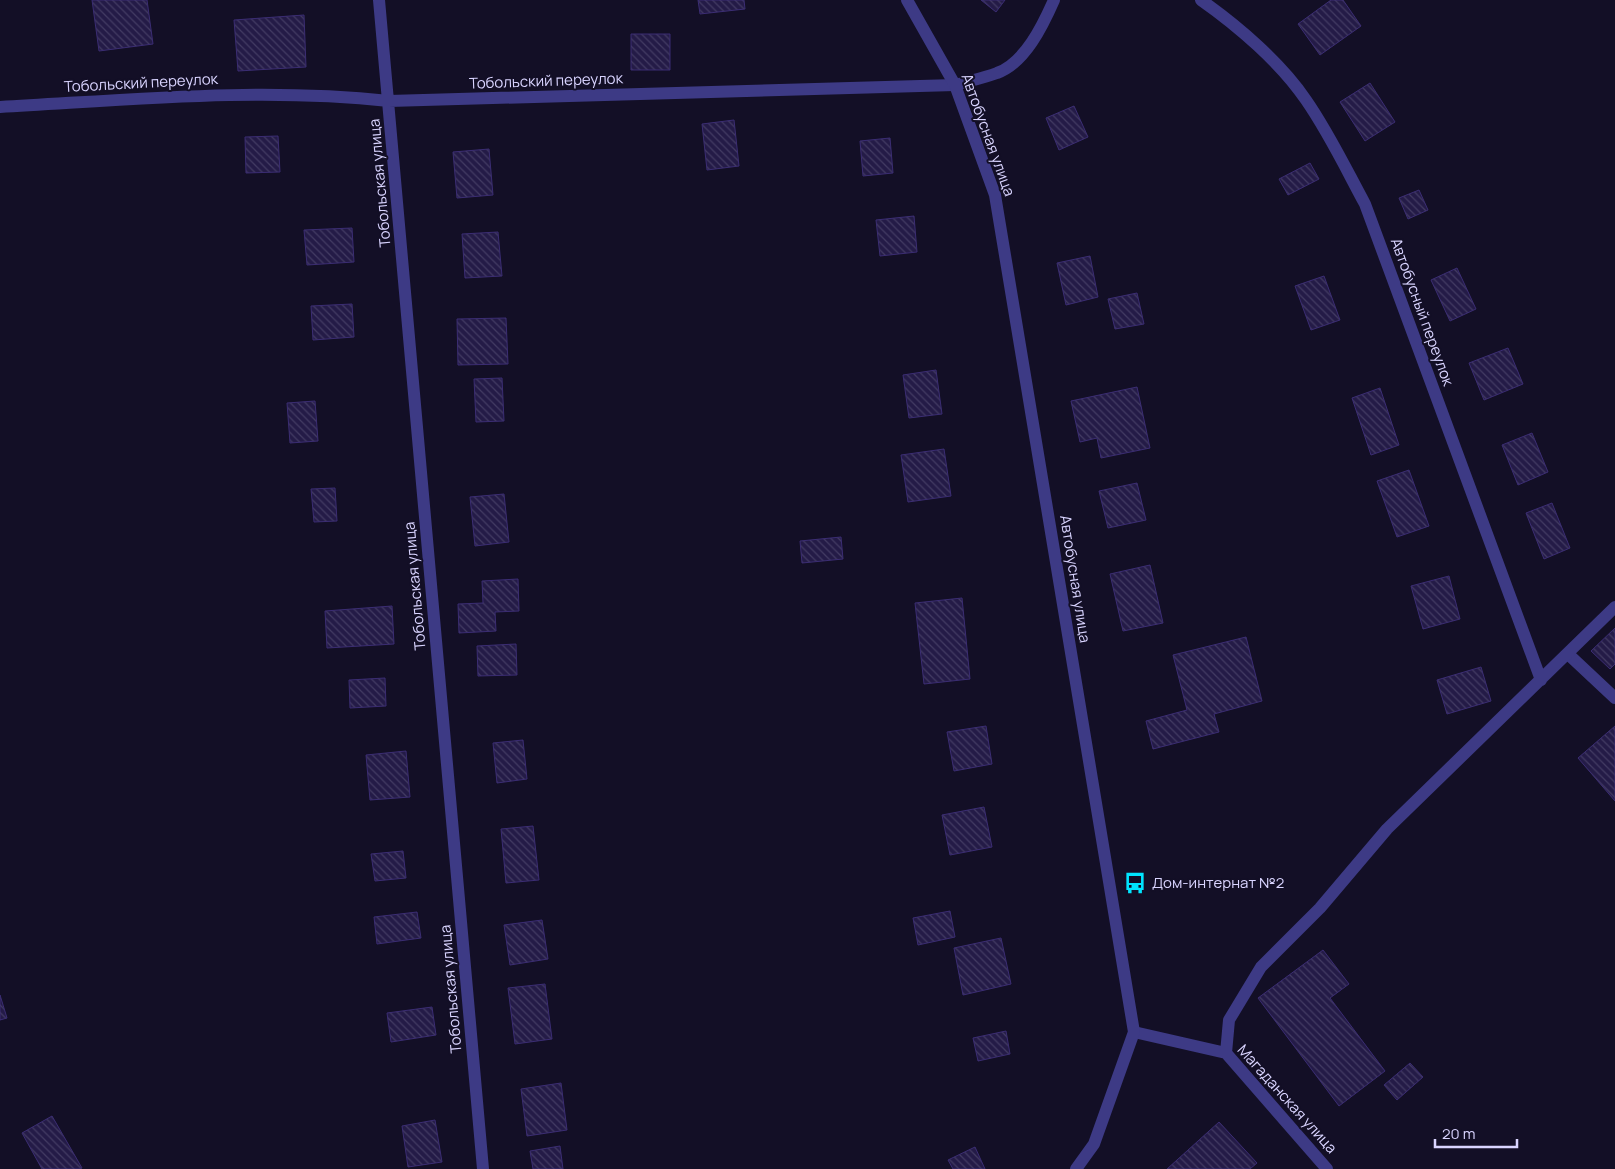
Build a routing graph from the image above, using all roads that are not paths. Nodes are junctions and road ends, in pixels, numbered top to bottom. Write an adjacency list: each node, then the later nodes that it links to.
1 (379, 0): 6 (street, Тобольская улица)
2 (907, 0): 5 (street, Автобусная улица)
3 (1054, 0): 5 (street, Тобольский переулок)
4 (1201, 0): 10 (street, Автобусный переулок)
5 (955, 85): 6 (street, Тобольский переулок); 12 (street, Автобусная улица)
6 (389, 101): 7 (street, Тобольский переулок); 14 (street, Тобольская улица)
7 (0, 107)
8 (1615, 607): 9 (street)
9 (1568, 654): 10 (street); 11 (street)
10 (1541, 680): 13 (street)
11 (1615, 698)
12 (1134, 1032): 13 (street, Магаданская улица); 15 (street, Автобусная улица)
13 (1226, 1053): 16 (street, Магаданская улица)
14 (483, 1169)
15 (1076, 1169)
16 (1327, 1169)

